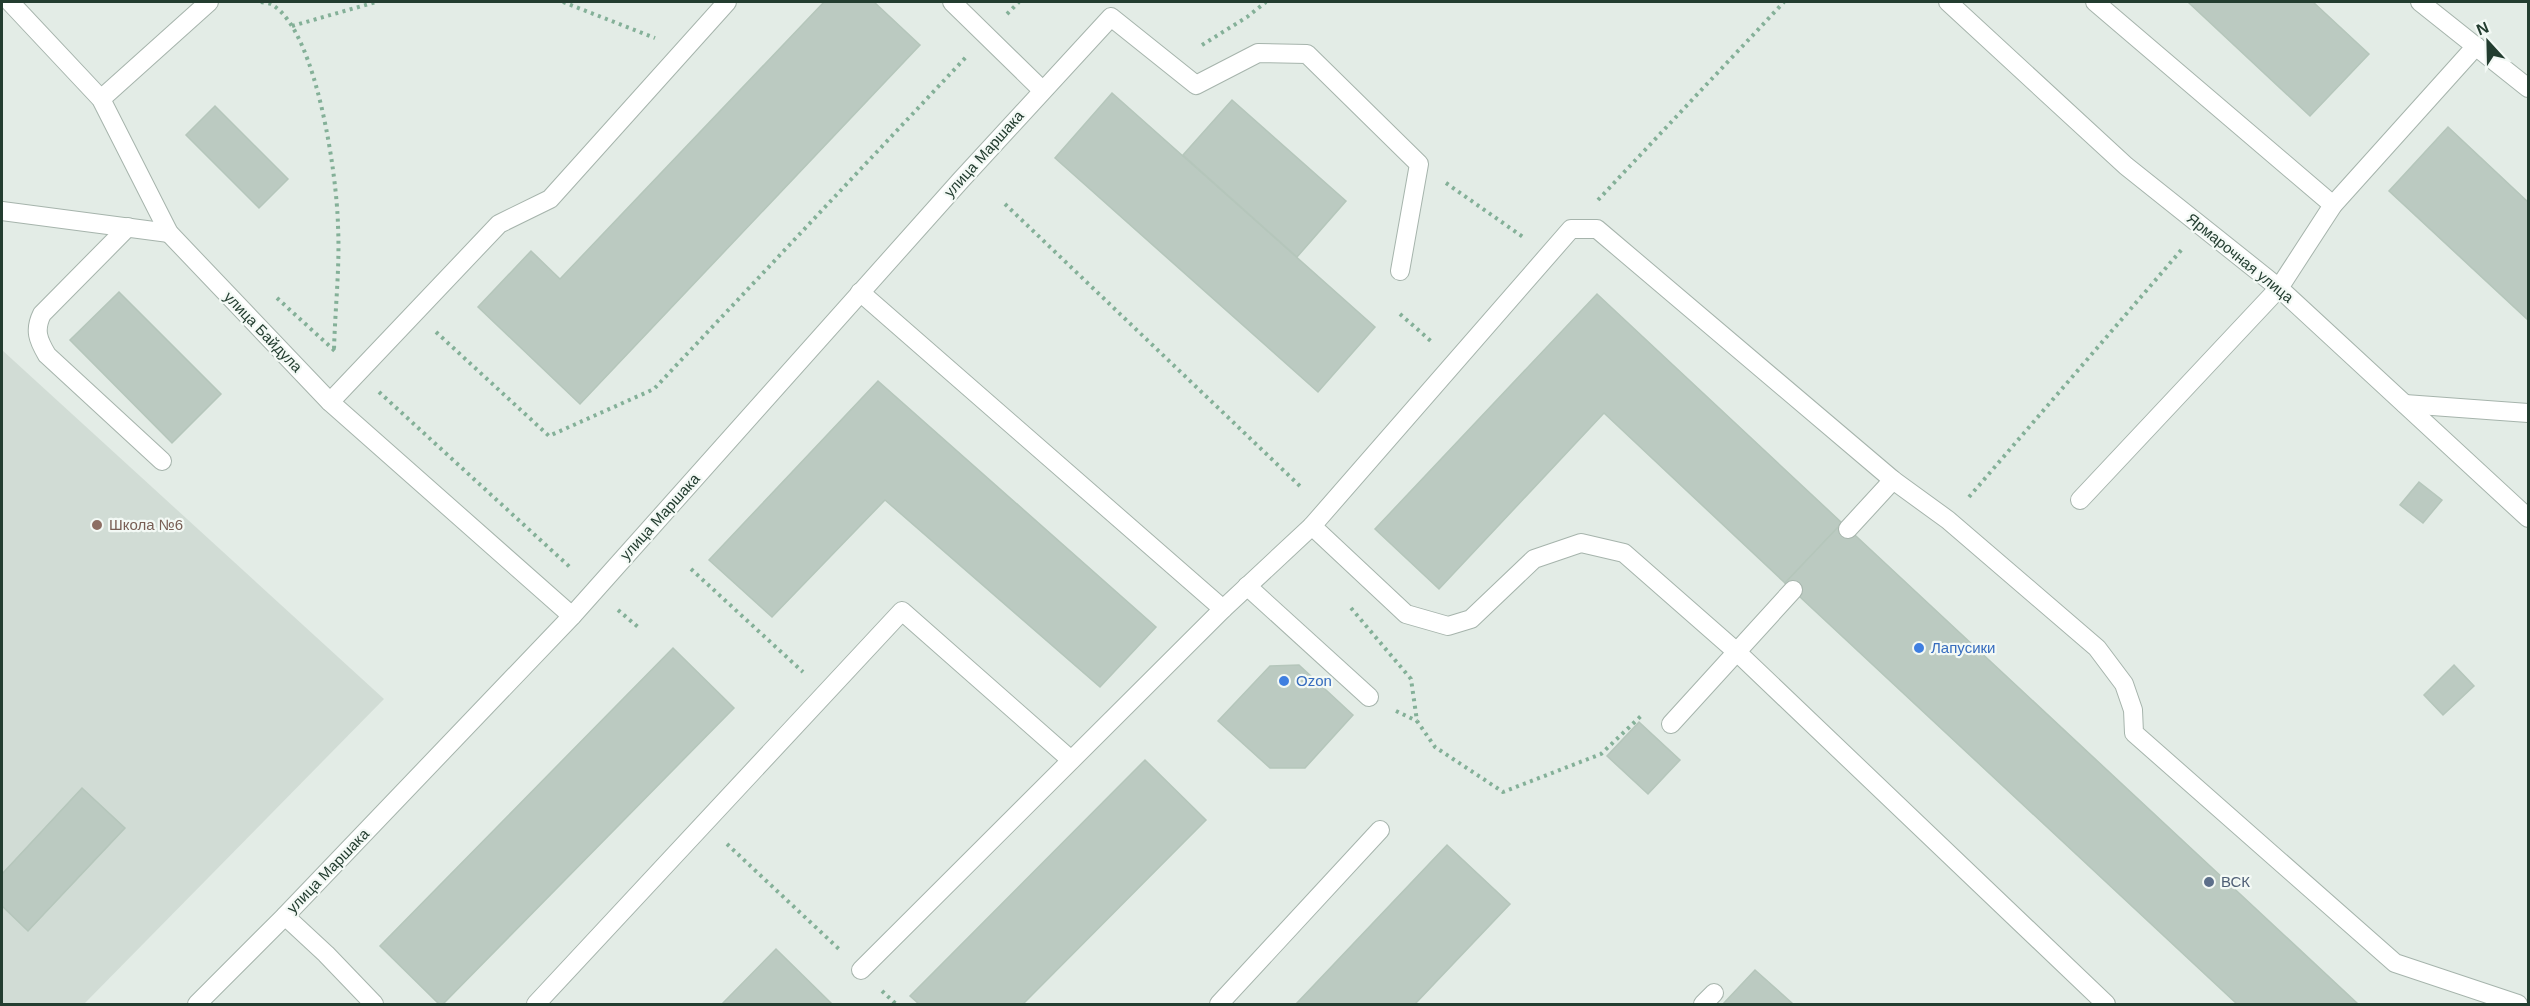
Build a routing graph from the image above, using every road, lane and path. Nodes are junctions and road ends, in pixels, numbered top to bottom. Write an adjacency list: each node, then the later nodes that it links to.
1 (10, 2): 21 (street, улица Байдула)
2 (209, 2): 21 (street)
3 (261, 2): 14 (path)
4 (376, 2): 14 (path)
5 (563, 2): 17 (path)
6 (727, 2): 17 (street)
7 (952, 2): 15 (street)
8 (1019, 2): 15 (path)
9 (1266, 2): 18 (path)
10 (1784, 2): 28 (path)
11 (1947, 2): 27 (street, Ярмарочная улица)
12 (2096, 2): 24 (street)
13 (2420, 2): 16 (street)
14 (292, 26): 36 (path)
15 (986, 36): 20 (street); 34 (path)
16 (2476, 46): 19 (street); 24 (street)
17 (685, 50): 34 (street)
18 (1170, 64): 20 (street, улица Маршака); 22 (street)
19 (2529, 88)
20 (1042, 90): 33 (street, улица Маршака)
21 (101, 99): 29 (street, улица Байдула)
22 (1419, 164): 30 (path); 31 (street)
23 (1005, 204): 44 (path)
24 (2333, 205): 32 (street)
25 (2, 211): 26 (street)
26 (128, 227): 29 (street); 41 (street)
27 (2202, 227): 32 (street, Ярмарочная улица); 46 (path)
28 (1571, 229): 30 (street); 42 (street)
29 (169, 233): 38 (street, улица Байдула)
30 (1549, 254): 37 (street)
31 (1400, 271)
32 (2279, 288): 39 (street, Ярмарочная улица); 43 (street)
33 (860, 292): 53 (street); 54 (street, улица Маршака)
34 (414, 312): 38 (street)
35 (1400, 314): 37 (path)
36 (334, 351)
37 (1455, 363): 44 (street)
38 (330, 402): 54 (street, улица Байдула)
39 (2405, 404): 40 (street); 45 (street, Ярмарочная улица)
40 (2529, 413)
41 (162, 461)
42 (1893, 480): 46 (street); 48 (street)
43 (2080, 500)
44 (1325, 511): 47 (street)
45 (2529, 518)
46 (1948, 520): 69 (street)
47 (1312, 526): 50 (street); 55 (street)
48 (1848, 529)
49 (691, 569): 56 (path)
50 (1247, 586): 53 (street); 57 (street)
51 (1793, 590): 55 (street)
52 (1350, 606): 58 (path)
53 (1222, 609): 59 (street)
54 (572, 616): 62 (street, улица Маршака)
55 (1738, 653): 58 (street); 68 (street)
56 (826, 693): 59 (street); 60 (street)
57 (1369, 697)
58 (1671, 724)
59 (1071, 760): 63 (street)
60 (705, 823): 63 (path); 66 (street)
61 (1380, 830): 67 (street)
62 (285, 916): 64 (street, улица Маршака); 65 (street)
63 (861, 970)
64 (197, 1005)
65 (374, 1005)
66 (536, 1005)
67 (1219, 1005)
68 (2106, 1005)
69 (2518, 1005)

